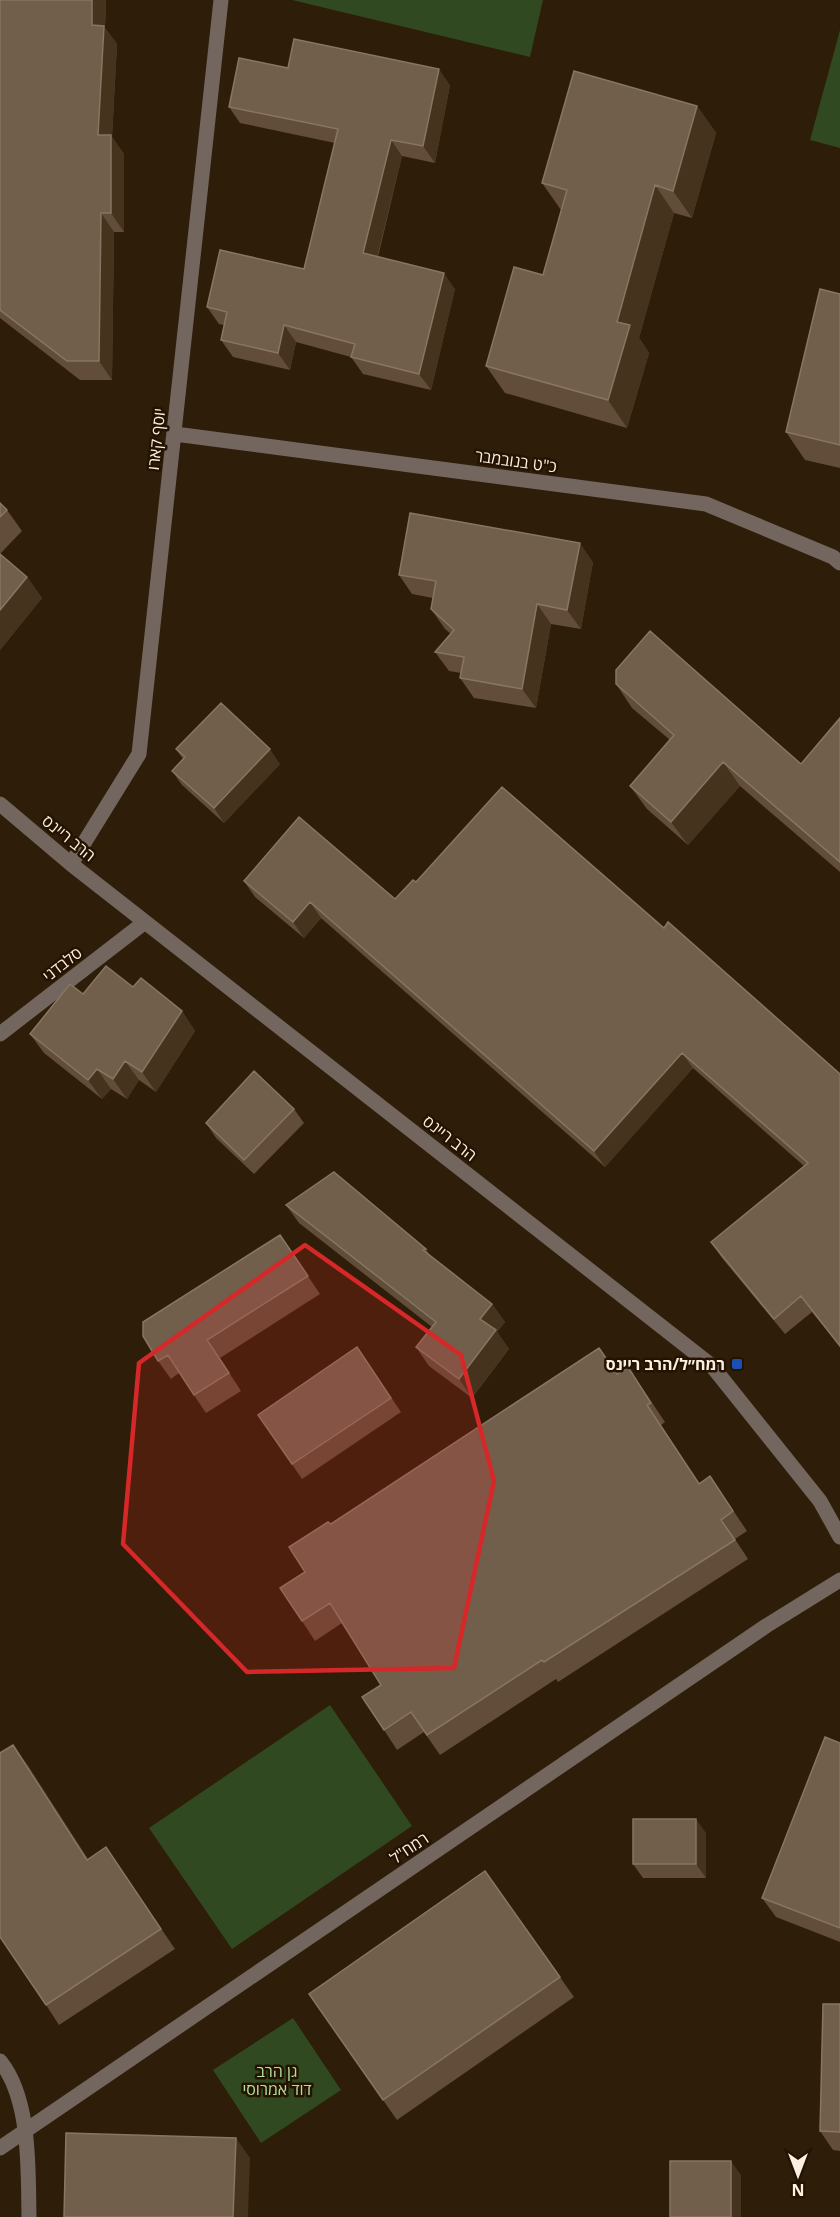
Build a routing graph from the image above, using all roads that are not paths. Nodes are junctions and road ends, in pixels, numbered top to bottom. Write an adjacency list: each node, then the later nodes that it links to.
1 (221, 0): 2 (street, יוסף קארו)
2 (175, 434): 3 (street, כ"ט בנובמבר); 5 (street, יוסף קארו)
3 (840, 563)
4 (0, 804): 5 (street, הרב ריינס)
5 (71, 864): 6 (street, הרב ריינס)
6 (145, 922): 7 (street, סלבדני); 8 (street, הרב ריינס)
7 (0, 1034)
8 (840, 1537)
9 (840, 1580): 11 (street, רמח"ל)
10 (0, 2061): 11 (street)
11 (25, 2131): 12 (street, רמח"ל); 13 (street)
12 (0, 2148)
13 (29, 2217)

